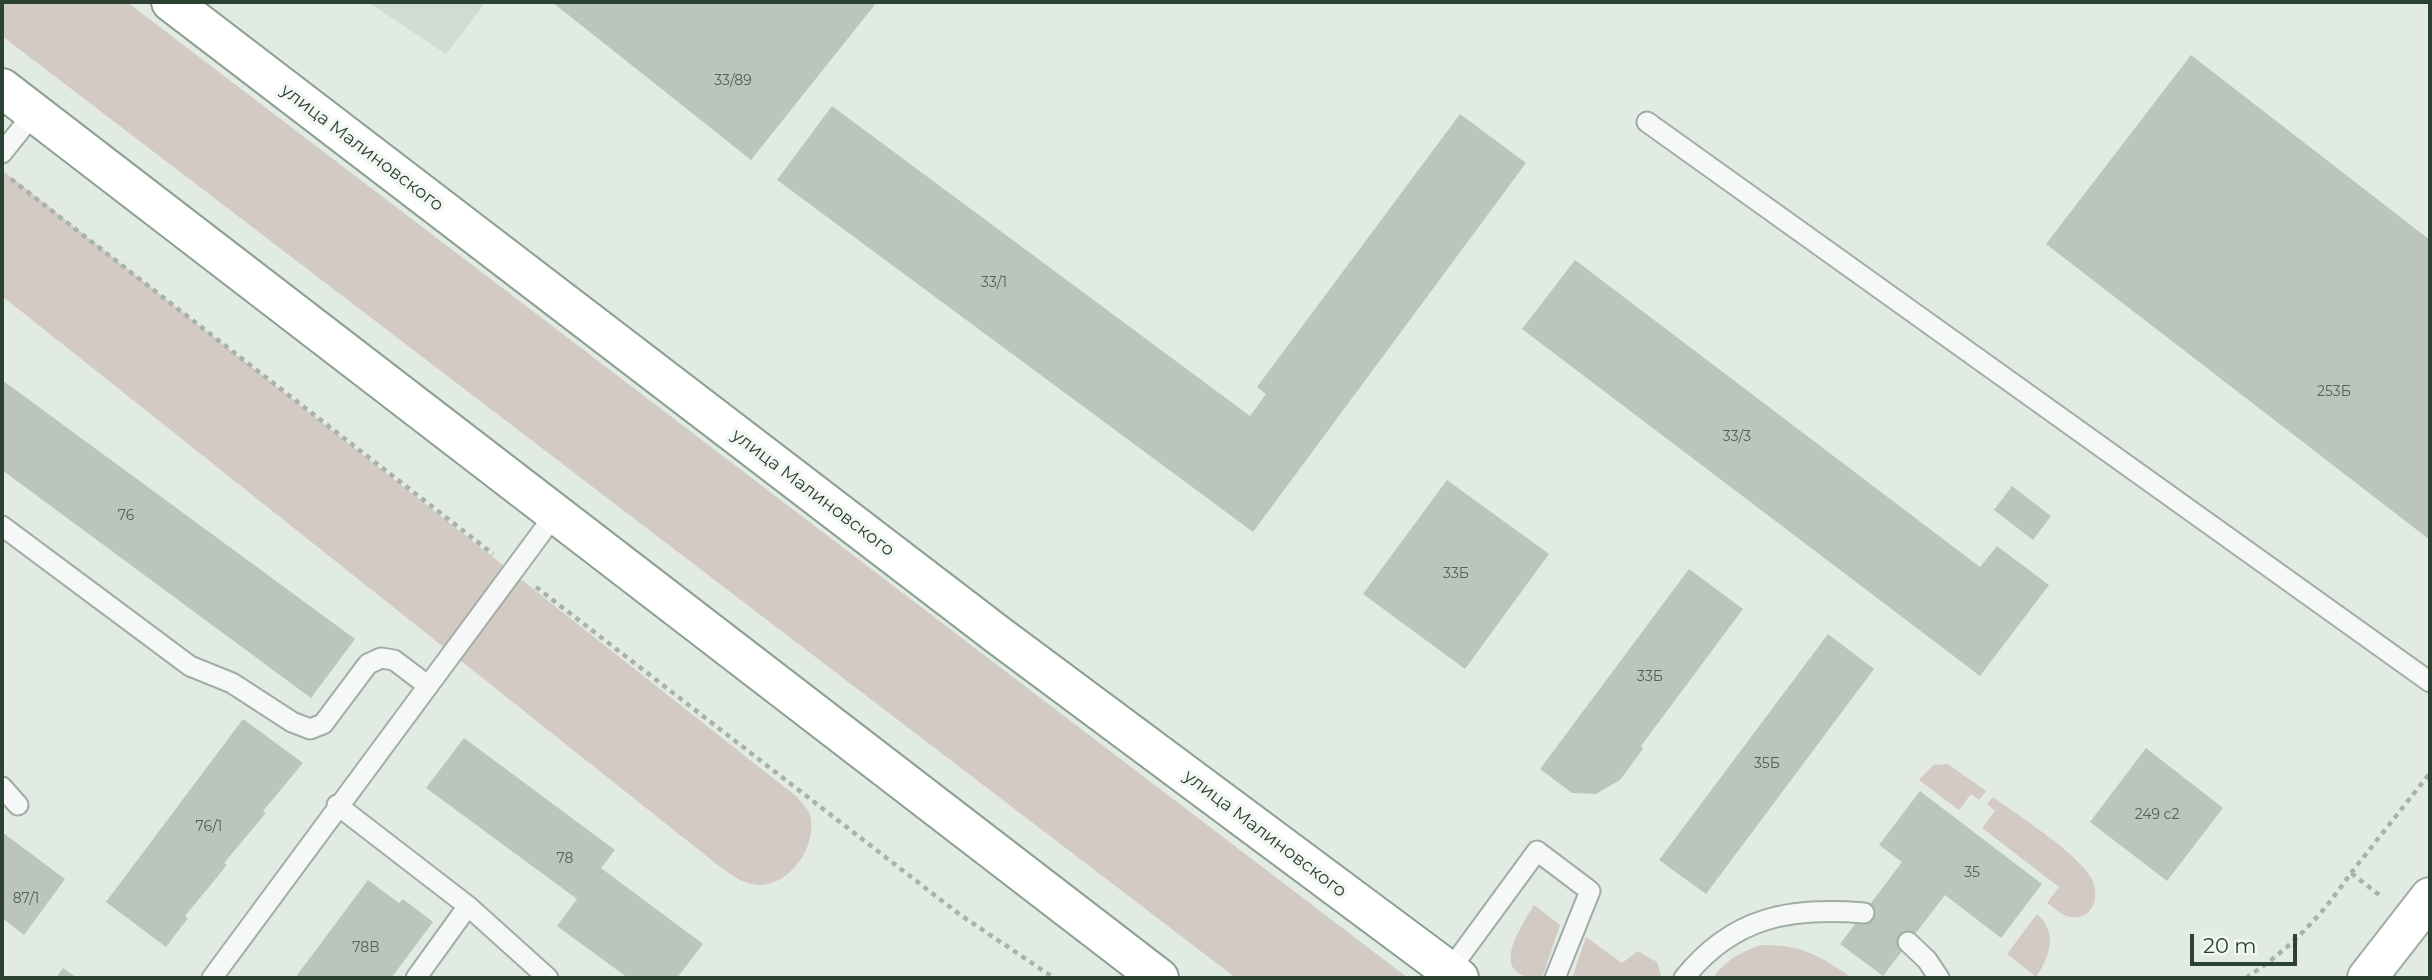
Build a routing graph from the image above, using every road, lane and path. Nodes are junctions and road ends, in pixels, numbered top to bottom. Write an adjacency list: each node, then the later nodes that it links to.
1 (171, 2): 19 (main road, улица Малиновского)
2 (2, 88): 3 (main road)
3 (34, 113): 5 (lane); 6 (main road)
4 (1647, 122): 8 (lane)
5 (2, 153)
6 (556, 513): 9 (lane); 23 (main road)
7 (2, 526): 9 (lane)
8 (2430, 682)
9 (427, 685): 13 (lane)
10 (2430, 773): 14 (path)
11 (2, 788): 12 (lane)
12 (18, 805)
13 (337, 805): 15 (lane); 20 (lane)
14 (2351, 873): 16 (path); 27 (path)
15 (468, 906): 21 (lane); 22 (lane)
16 (2421, 909): 28 (main road)
17 (1864, 912): 25 (lane)
18 (1908, 942): 26 (lane)
19 (1454, 975): 24 (lane)
20 (212, 978)
21 (416, 978)
22 (548, 978)
23 (1159, 978)
24 (1555, 978)
25 (1684, 978)
26 (1939, 978)
27 (2246, 978)
28 (2367, 978)

